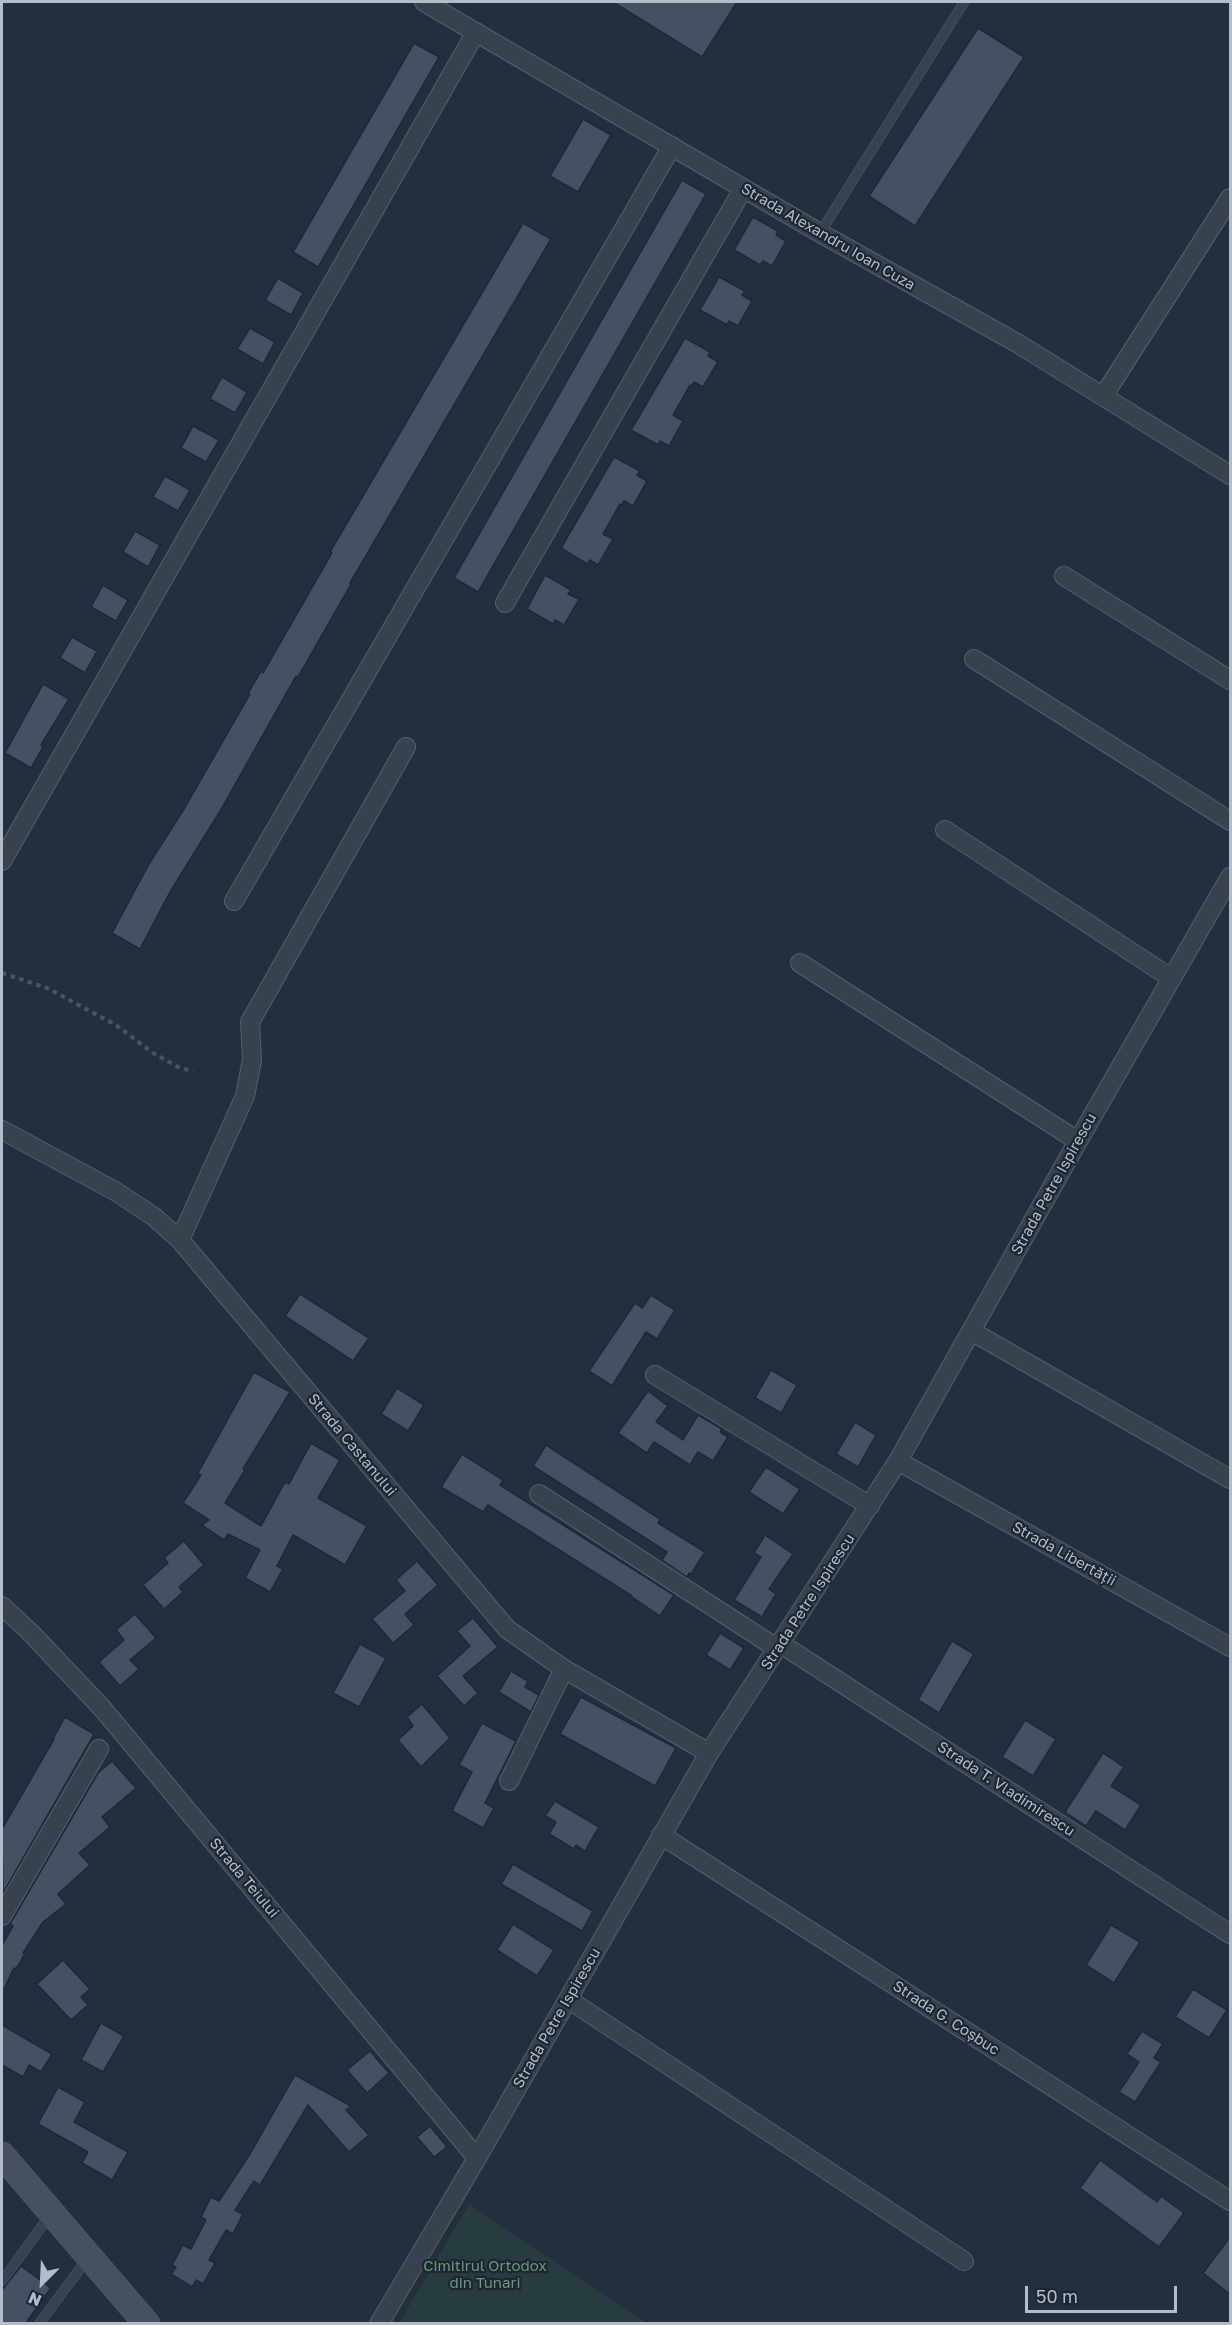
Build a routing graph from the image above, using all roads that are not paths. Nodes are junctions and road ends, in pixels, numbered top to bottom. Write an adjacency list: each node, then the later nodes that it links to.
1 (424, 2): 3 (street, Strada Alexandru Ioan Cuza)
2 (964, 2): 7 (lane)
3 (476, 32): 4 (street, Strada Alexandru Ioan Cuza); 17 (street)
4 (672, 146): 5 (street, Strada Alexandru Ioan Cuza); 19 (street)
5 (743, 189): 7 (street, Strada Alexandru Ioan Cuza); 11 (street)
6 (1230, 198): 8 (street)
7 (820, 234): 8 (street, Strada Alexandru Ioan Cuza)
8 (1104, 395): 9 (street, Strada Alexandru Ioan Cuza)
9 (1230, 475)
10 (1064, 576): 13 (street)
11 (505, 603)
12 (974, 659): 15 (street)
13 (1230, 680)
14 (406, 747): 24 (street)
15 (1230, 821)
16 (945, 830): 21 (street)
17 (2, 861)
18 (1230, 877): 21 (street, Strada Petre Ispirescu)
19 (234, 901)
20 (800, 963): 23 (street)
21 (1172, 978): 23 (street, Strada Petre Ispirescu)
22 (2, 1130): 24 (street, Strada Castanului)
23 (1078, 1140): 25 (street, Strada Petre Ispirescu)
24 (180, 1240): 34 (street, Strada Castanului)
25 (971, 1331): 27 (street, Strada Petre Ispirescu); 28 (street)
26 (654, 1376): 30 (street)
27 (898, 1461): 30 (street, Strada Petre Ispirescu); 33 (street, Strada Libertății)
28 (1230, 1479)
29 (539, 1494): 32 (street, Strada T. Vladimirescu)
30 (870, 1506): 32 (street, Strada Petre Ispirescu)
31 (2, 1606): 43 (street, Strada Teiului)
32 (779, 1647): 36 (street, Strada Petre Ispirescu); 40 (street, Strada T. Vladimirescu)
33 (1230, 1647)
34 (564, 1669): 36 (street, Strada Castanului); 37 (street)
35 (99, 1749): 39 (street)
36 (709, 1753): 38 (street, Strada Petre Ispirescu)
37 (509, 1781)
38 (661, 1834): 41 (street, Strada Petre Ispirescu); 44 (street, Strada G. Coșbuc)
39 (2, 1916)
40 (1230, 1934)
41 (568, 1999): 43 (street, Strada Petre Ispirescu); 47 (street)
42 (2, 2155): 45 (main road)
43 (477, 2158): 51 (street, Strada Petre Ispirescu)
44 (1230, 2201)
45 (52, 2213): 46 (main road); 48 (lane)
46 (89, 2256): 49 (lane); 50 (main road)
47 (964, 2261)
48 (2, 2281)
49 (39, 2324)
50 (147, 2324)
51 (379, 2324)

